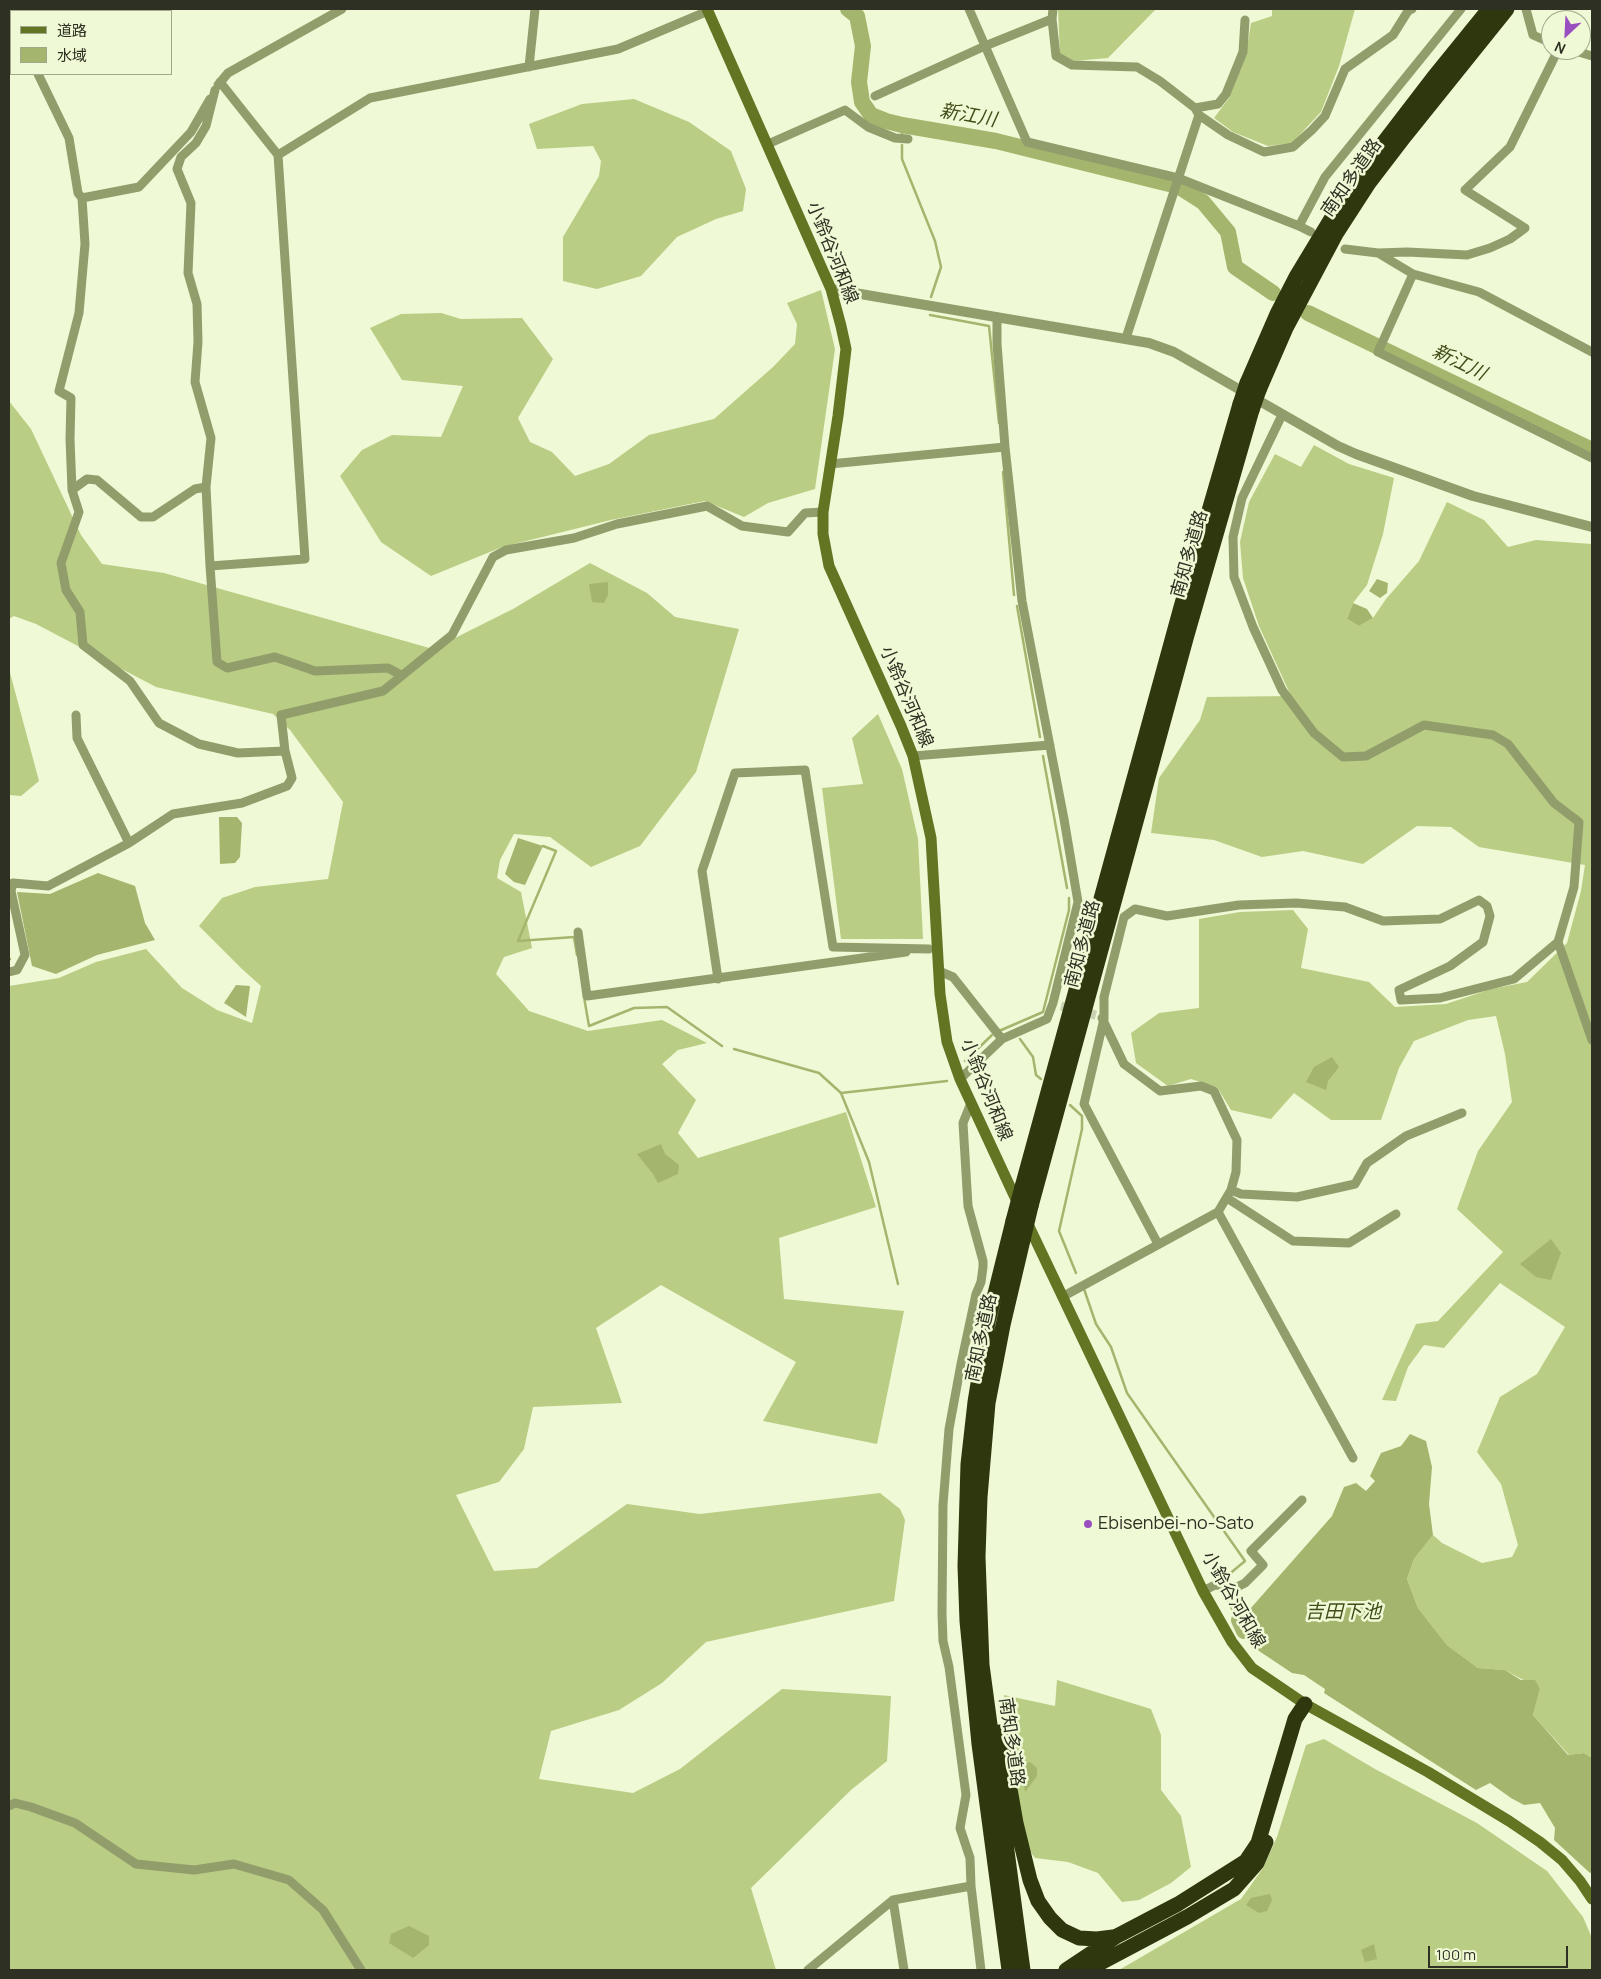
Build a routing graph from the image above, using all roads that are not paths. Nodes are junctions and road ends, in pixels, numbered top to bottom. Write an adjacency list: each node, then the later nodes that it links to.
1 (342, 9): 18 (street)
2 (535, 9): 16 (street)
3 (969, 9): 14 (street)
4 (1053, 9): 11 (street)
5 (1412, 9): 21 (street)
6 (1461, 9): 27 (street)
7 (1489, 9): 36 (highway, 南知多道路)
8 (1507, 9): 36 (highway, 南知多道路)
9 (1526, 9): 13 (street)
10 (707, 10): 16 (street); 23 (main road, 小鈴谷河和線)
11 (1052, 19): 14 (street); 21 (street)
12 (1245, 20): 21 (street)
13 (1541, 39)
14 (985, 46): 20 (street); 25 (street)
15 (1553, 60): 30 (street)
16 (529, 67): 24 (street)
17 (38, 75): 26 (street)
18 (220, 82): 19 (street); 24 (street)
19 (215, 90): 26 (street); 42 (street)
20 (875, 96)
21 (1197, 112): 25 (street)
22 (908, 139): 23 (street)
23 (768, 144): 32 (main road, 小鈴谷河和線)
24 (278, 155): 46 (street)
25 (1178, 178): 27 (street); 34 (street)
26 (82, 198): 43 (street)
27 (1299, 226): 28 (street)
28 (1311, 232)
29 (1345, 249): 30 (street)
30 (1378, 253): 31 (street)
31 (1414, 274): 35 (street); 40 (street)
32 (831, 289): 33 (street); 41 (main road, 小鈴谷河和線)
33 (997, 317): 34 (street); 39 (street)
34 (1126, 338): 38 (street)
35 (1592, 352)
36 (1253, 387): 37 (highway, 南知多道路, bridge)
37 (1246, 407): 73 (highway, 南知多道路, bridge); 77 (highway, 南知多道路, bridge)
38 (1282, 415): 45 (street); 54 (street)
39 (1005, 447): 41 (street); 49 (street)
40 (1592, 458)
41 (830, 464): 44 (main road, 小鈴谷河和線)
42 (206, 488): 43 (street); 46 (street)
43 (72, 490): 50 (street)
44 (823, 512): 47 (street); 51 (main road, 小鈴谷河和線)
45 (1592, 527)
46 (210, 566): 47 (street)
47 (401, 675): 50 (street)
48 (76, 715): 52 (street)
49 (1050, 745): 51 (street); 60 (street)
50 (285, 751): 52 (street)
51 (913, 756): 55 (main road, 小鈴谷河和線)
52 (130, 843): 57 (street)
53 (578, 932): 58 (street)
54 (1558, 942): 59 (street); 61 (street)
55 (934, 949): 56 (main road, 小鈴谷河和線); 58 (street); 58 (street)
56 (939, 971): 60 (street); 62 (main road, 小鈴谷河和線)
57 (9, 972)
58 (718, 979)
59 (1101, 1018): 65 (street); 68 (street)
60 (1002, 1039): 62 (street)
61 (1592, 1040)
62 (960, 1079): 63 (main road, 小鈴谷河和線)
63 (971, 1103): 69 (main road, 小鈴谷河和線); 76 (street)
64 (1462, 1113): 65 (street)
65 (1229, 1194): 66 (street); 67 (street)
66 (1218, 1212): 68 (street); 70 (street)
67 (1396, 1214)
68 (1158, 1244): 69 (street)
69 (1062, 1296): 72 (main road, 小鈴谷河和線)
70 (1353, 1458)
71 (1302, 1500): 72 (street)
72 (1203, 1591): 74 (main road, 小鈴谷河和線)
73 (982, 1665): 80 (highway); 88 (highway, 南知多道路)
74 (1305, 1704): 78 (main road, 小鈴谷河和線); 80 (highway); 81 (highway)
75 (9, 1806): 82 (street)
76 (971, 1886): 79 (street); 85 (street)
77 (998, 1887): 86 (highway); 87 (highway, 南知多道路)
78 (1592, 1899)
79 (893, 1900): 83 (street); 84 (street)
80 (1117, 1936): 89 (highway)
81 (1120, 1954): 90 (highway); 91 (highway)
82 (361, 1970)
83 (808, 1970)
84 (904, 1970)
85 (981, 1970)
86 (1000, 1970)
87 (1009, 1970)
88 (1023, 1970)
89 (1066, 1970)
90 (1087, 1970)
91 (1100, 1970)

